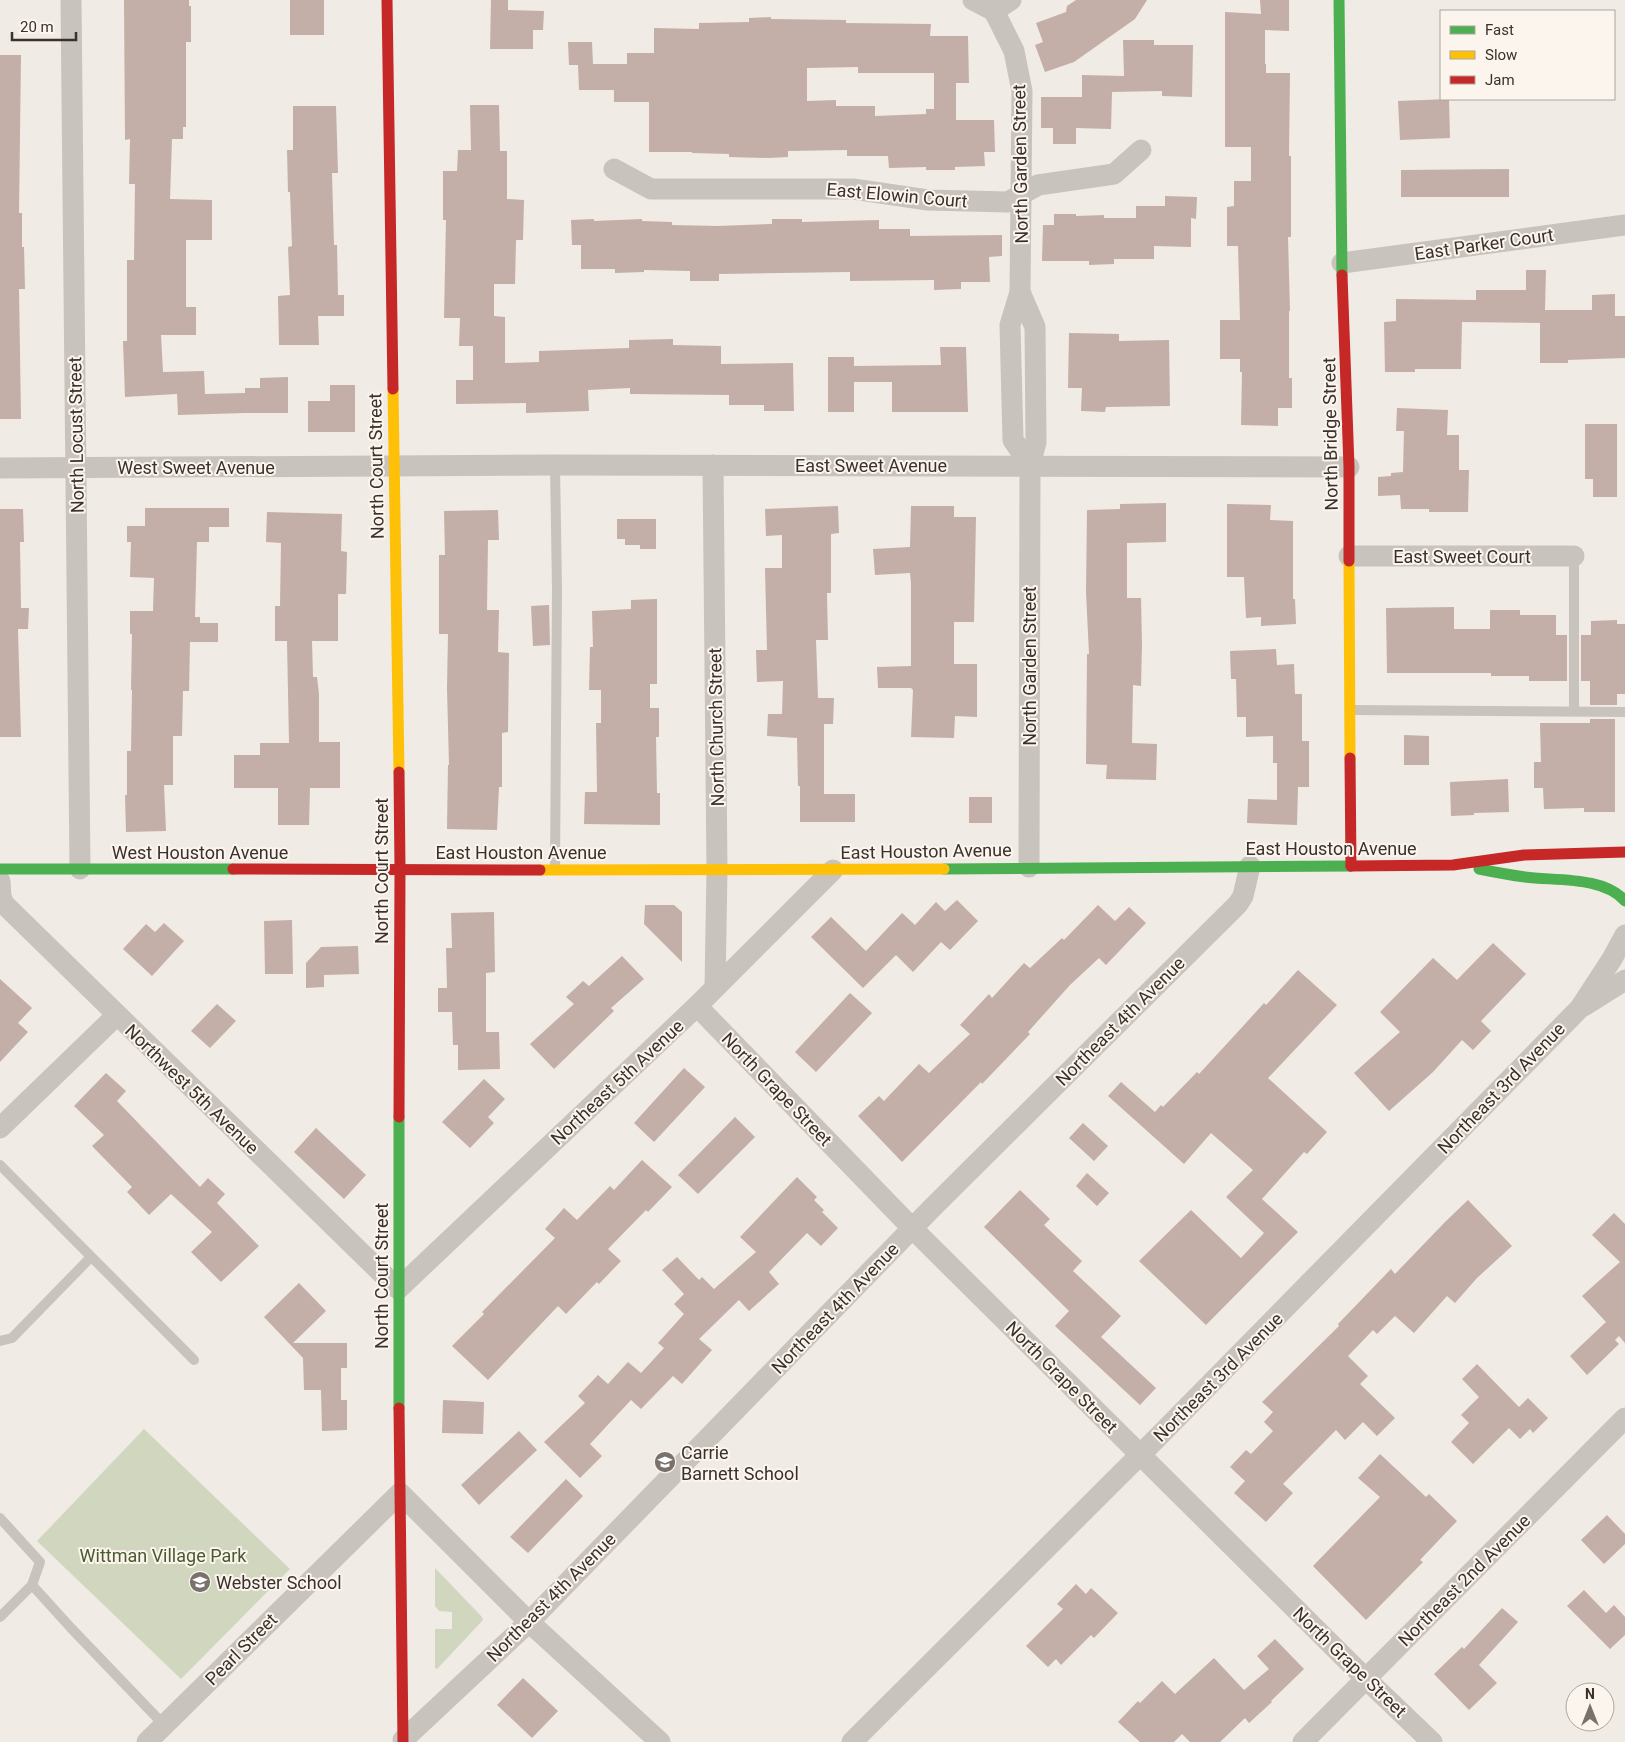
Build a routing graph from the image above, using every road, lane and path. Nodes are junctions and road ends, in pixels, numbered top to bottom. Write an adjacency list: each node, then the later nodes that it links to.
1 (70, 0): 17 (street, North Locust Street)
2 (387, 0): 11 (street, North Court Street)
3 (973, 0): 5 (street)
4 (1339, 0): 10 (street, North Bridge Street)
5 (1002, 5): 8 (street, North Garden Street)
6 (1142, 150): 8 (street, East Elowin Court)
7 (614, 169): 8 (street, East Elowin Court)
8 (1022, 195): 14 (street, North Garden Street)
9 (1625, 225): 10 (street, East Parker Court)
10 (1342, 263): 15 (street, North Bridge Street)
11 (393, 465): 12 (street, East Sweet Avenue); 17 (street, West Sweet Avenue); 30 (street, North Court Street)
12 (555, 465): 13 (street, East Sweet Avenue); 31 (lane)
13 (712, 465): 14 (street, East Sweet Avenue); 32 (street, North Church Street)
14 (1030, 465): 15 (street, East Sweet Avenue); 27 (street, North Garden Street)
15 (1349, 467): 18 (street, North Bridge Street)
16 (0, 468): 17 (street, West Sweet Avenue)
17 (77, 468): 29 (street, North Locust Street)
18 (1349, 556): 19 (street, East Sweet Court); 20 (street, North Bridge Street)
19 (1574, 556): 21 (lane)
20 (1352, 710): 21 (lane); 26 (street, North Bridge Street)
21 (1574, 711): 22 (lane)
22 (1625, 712)
23 (1625, 852): 24 (street, East Houston Avenue)
24 (1453, 865): 26 (street, East Houston Avenue); 35 (street, East Houston Avenue)
25 (1250, 866): 26 (street, East Houston Avenue); 27 (street, East Houston Avenue); 44 (street, Northeast 4th Avenue)
26 (1351, 866)
27 (1029, 868): 33 (street, East Houston Avenue)
28 (0, 869): 29 (street, West Houston Avenue)
29 (80, 869): 30 (street, West Houston Avenue)
30 (400, 869): 31 (street, East Houston Avenue); 46 (street, North Court Street)
31 (555, 869): 32 (street, East Houston Avenue)
32 (717, 870): 33 (street, East Houston Avenue); 38 (street, North Church Street)
33 (833, 870): 38 (street, Northeast 5th Avenue)
34 (0, 881): 41 (street, Northwest 5th Avenue)
35 (1625, 901)
36 (1625, 935): 40 (street, Northeast 3rd Avenue)
37 (1625, 980): 40 (street, Northeast 3rd Avenue)
38 (715, 988): 39 (street, Northeast 5th Avenue)
39 (697, 1006): 44 (street, North Grape Street); 46 (street, Northeast 5th Avenue)
40 (1580, 1008): 50 (street, Northeast 3rd Avenue)
41 (116, 1016): 42 (street); 46 (street, Northwest 5th Avenue)
42 (0, 1128)
43 (0, 1165): 45 (lane)
44 (912, 1228): 50 (street, North Grape Street); 55 (street, Northeast 4th Avenue)
45 (91, 1257): 47 (lane); 48 (lane)
46 (398, 1289): 51 (street, North Court Street)
47 (0, 1341)
48 (194, 1360)
49 (1625, 1418): 56 (street, Northeast 2nd Avenue)
50 (1141, 1455): 56 (street, North Grape Street); 61 (street, Northeast 3rd Avenue)
51 (400, 1493): 55 (street); 57 (street, Pearl Street); 58 (street, North Court Street)
52 (0, 1518): 53 (lane)
53 (32, 1585): 54 (lane); 57 (lane)
54 (0, 1617)
55 (529, 1622): 58 (street, Northeast 4th Avenue); 60 (street)
56 (1366, 1678): 62 (street, Northeast 2nd Avenue); 63 (street, North Grape Street)
57 (164, 1725): 59 (street, Pearl Street)
58 (403, 1741)
59 (148, 1742)
60 (660, 1742)
61 (852, 1742)
62 (1303, 1742)
63 (1432, 1742)

